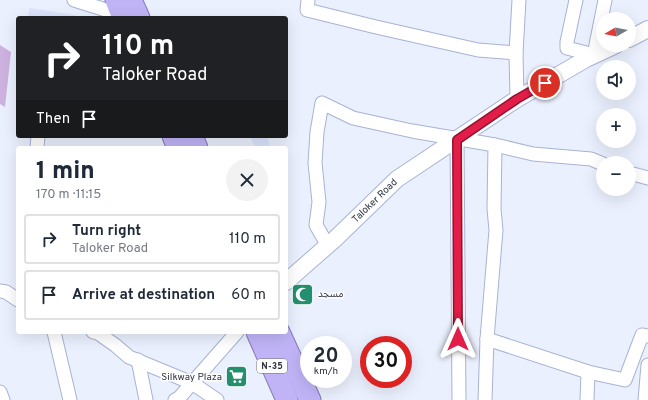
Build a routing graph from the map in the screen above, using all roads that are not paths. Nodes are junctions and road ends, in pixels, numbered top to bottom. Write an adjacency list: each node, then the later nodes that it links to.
1 (74, 0): 6 (street)
2 (308, 0): 10 (street)
3 (518, 0): 10 (street)
4 (576, 0): 11 (street)
5 (605, 0): 11 (street)
6 (126, 10)
7 (648, 29): 8 (street)
8 (636, 35)
9 (601, 52): 11 (street, Taloker Road)
10 (516, 53): 12 (street)
11 (594, 55): 12 (street, Taloker Road)
12 (517, 99): 13 (street, Taloker Road)
13 (457, 140): 14 (street); 18 (street, Taloker Road); 18 (street); 41 (street)
14 (495, 145): 15 (street); 28 (street)
15 (596, 161)
16 (636, 175): 17 (street)
17 (648, 178)
18 (328, 246): 19 (street, Taloker Road)
19 (288, 280)
20 (0, 291): 21 (street)
21 (16, 299)
22 (54, 334): 35 (street)
23 (100, 334): 29 (street)
24 (235, 334): 32 (street)
25 (258, 334): 39 (highway, N-35)
26 (280, 334): 40 (highway, N-35)
27 (648, 336): 31 (street)
28 (487, 339): 31 (street); 42 (street)
29 (138, 360): 32 (street); 36 (street)
30 (648, 365): 44 (street)
31 (588, 372): 43 (street)
32 (192, 383): 37 (street); 38 (street)
33 (0, 392): 34 (street)
34 (3, 400)
35 (70, 400)
36 (146, 400)
37 (175, 400)
38 (217, 400)
39 (288, 400)
40 (310, 400)
41 (459, 400)
42 (485, 400)
43 (587, 400)
44 (645, 400)

